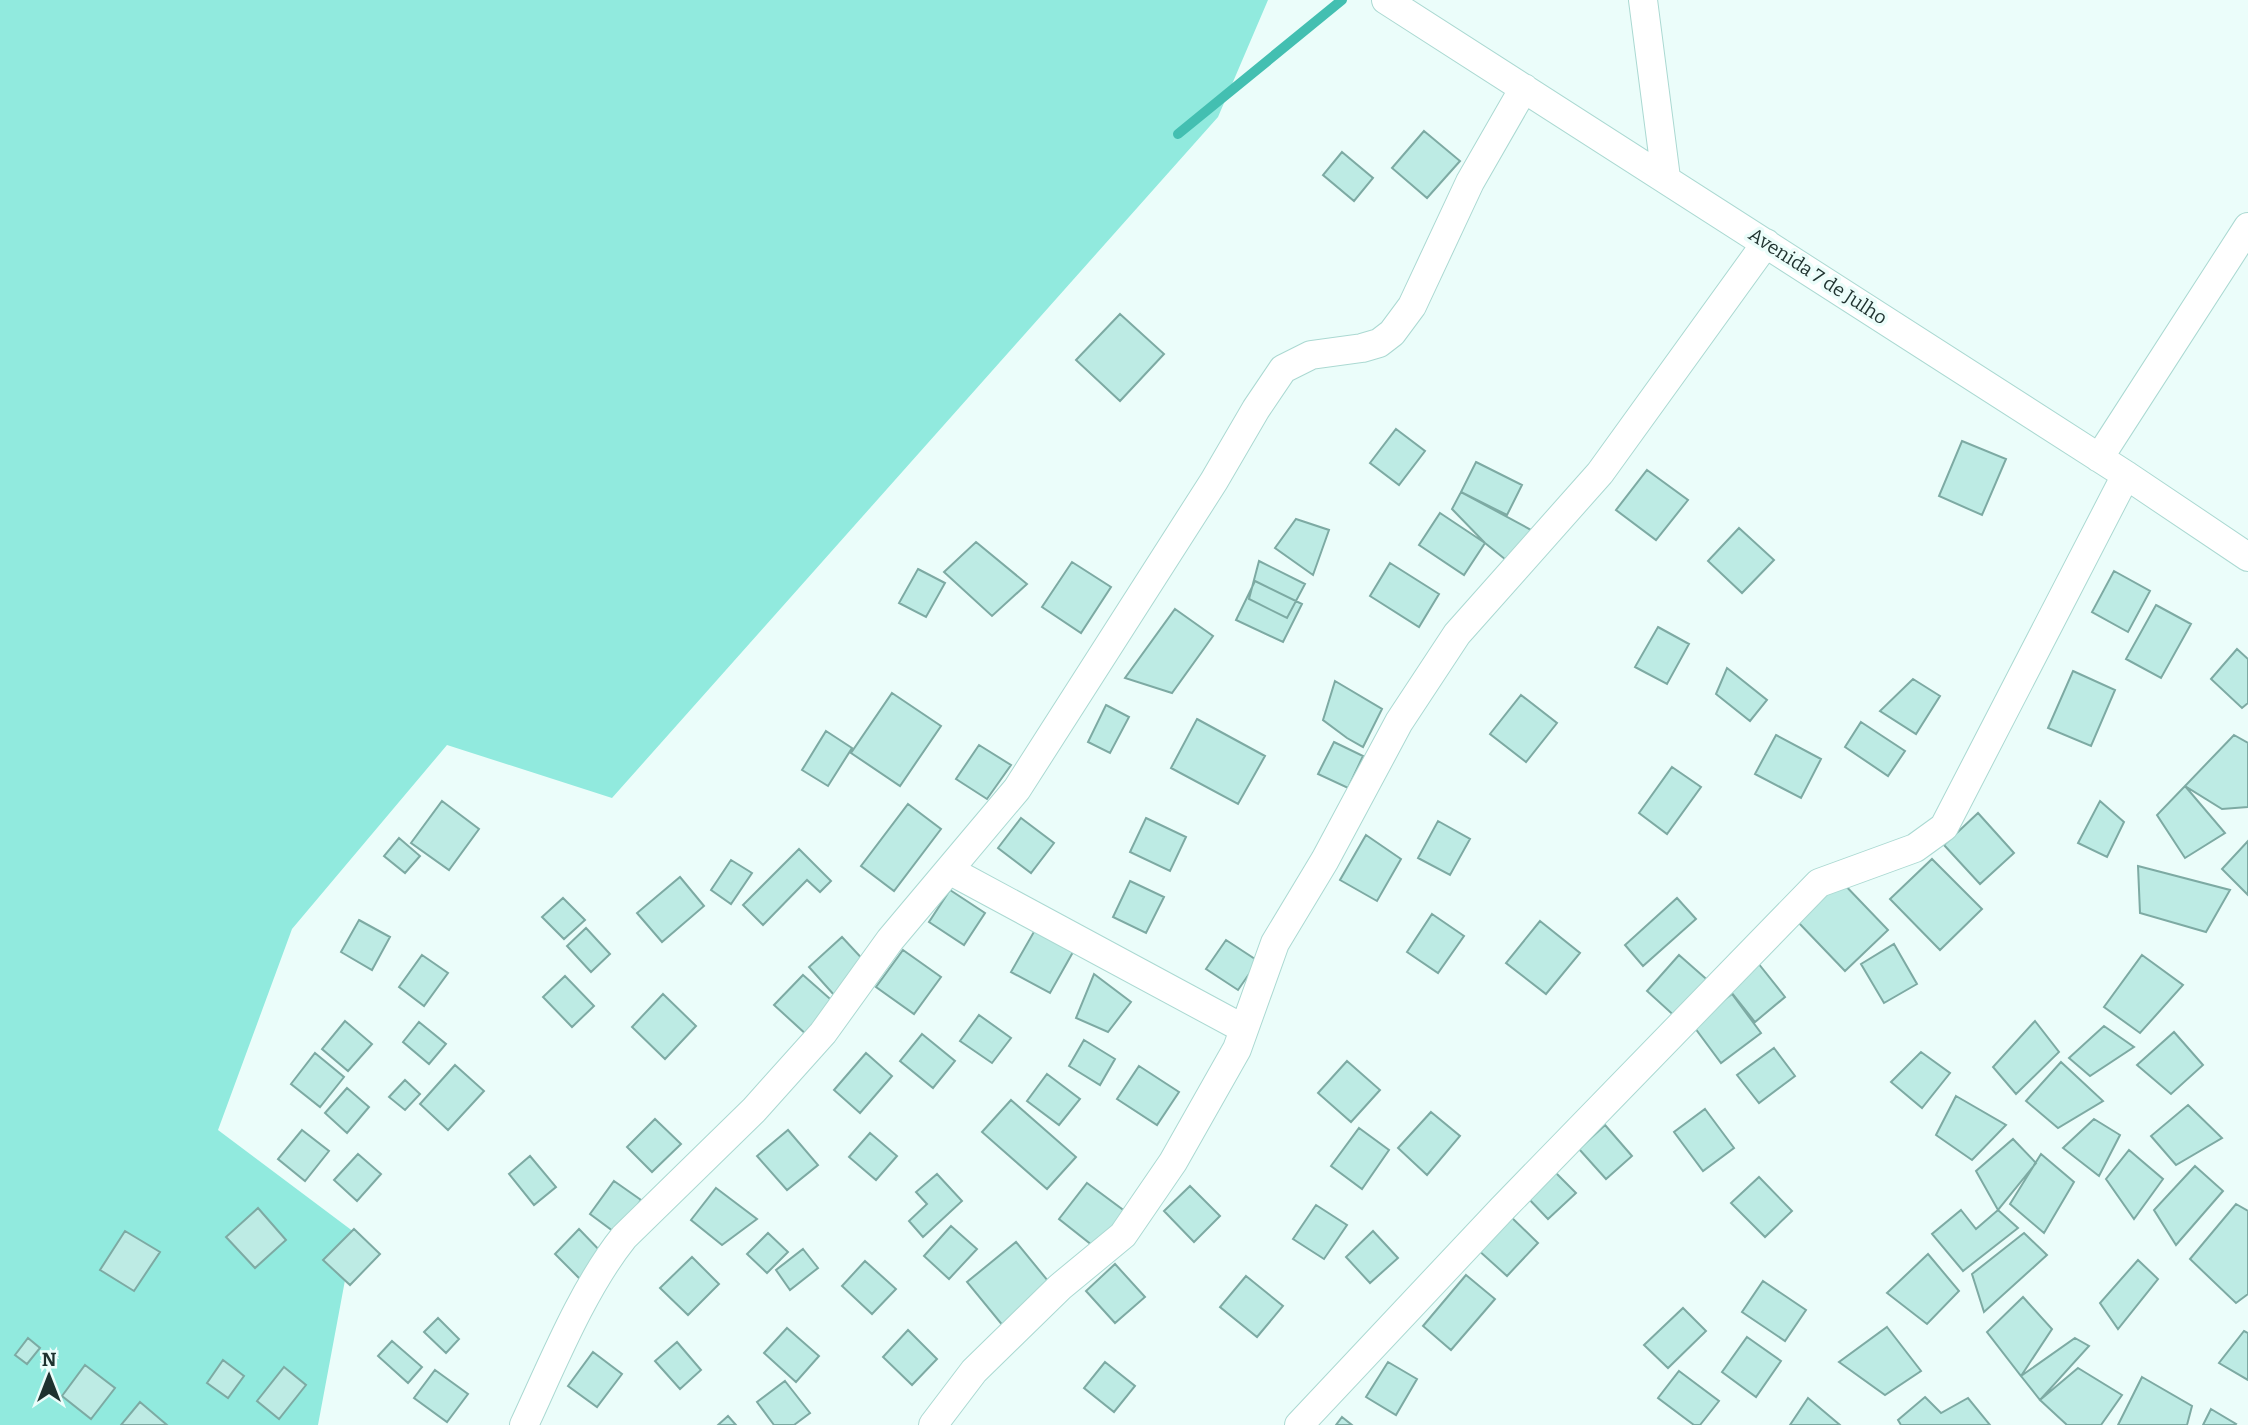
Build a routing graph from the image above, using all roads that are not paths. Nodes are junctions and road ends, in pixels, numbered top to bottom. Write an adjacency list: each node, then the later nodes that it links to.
1 (1386, 0): 3 (street, Avenida 7 de Julho)
2 (1643, 0): 4 (street)
3 (1524, 88): 4 (street, Avenida 7 de Julho); 10 (street)
4 (1666, 178): 6 (street, Avenida 7 de Julho)
5 (2248, 228): 7 (street)
6 (1766, 243): 7 (street, Avenida 7 de Julho); 11 (street)
7 (2099, 458): 8 (street, Avenida 7 de Julho)
8 (2126, 475): 9 (street, Avenida 7 de Julho); 14 (street)
9 (2248, 557)
10 (949, 870): 11 (street); 12 (street)
11 (1244, 1029): 13 (street)
12 (524, 1425)
13 (933, 1425)
14 (1300, 1425)

